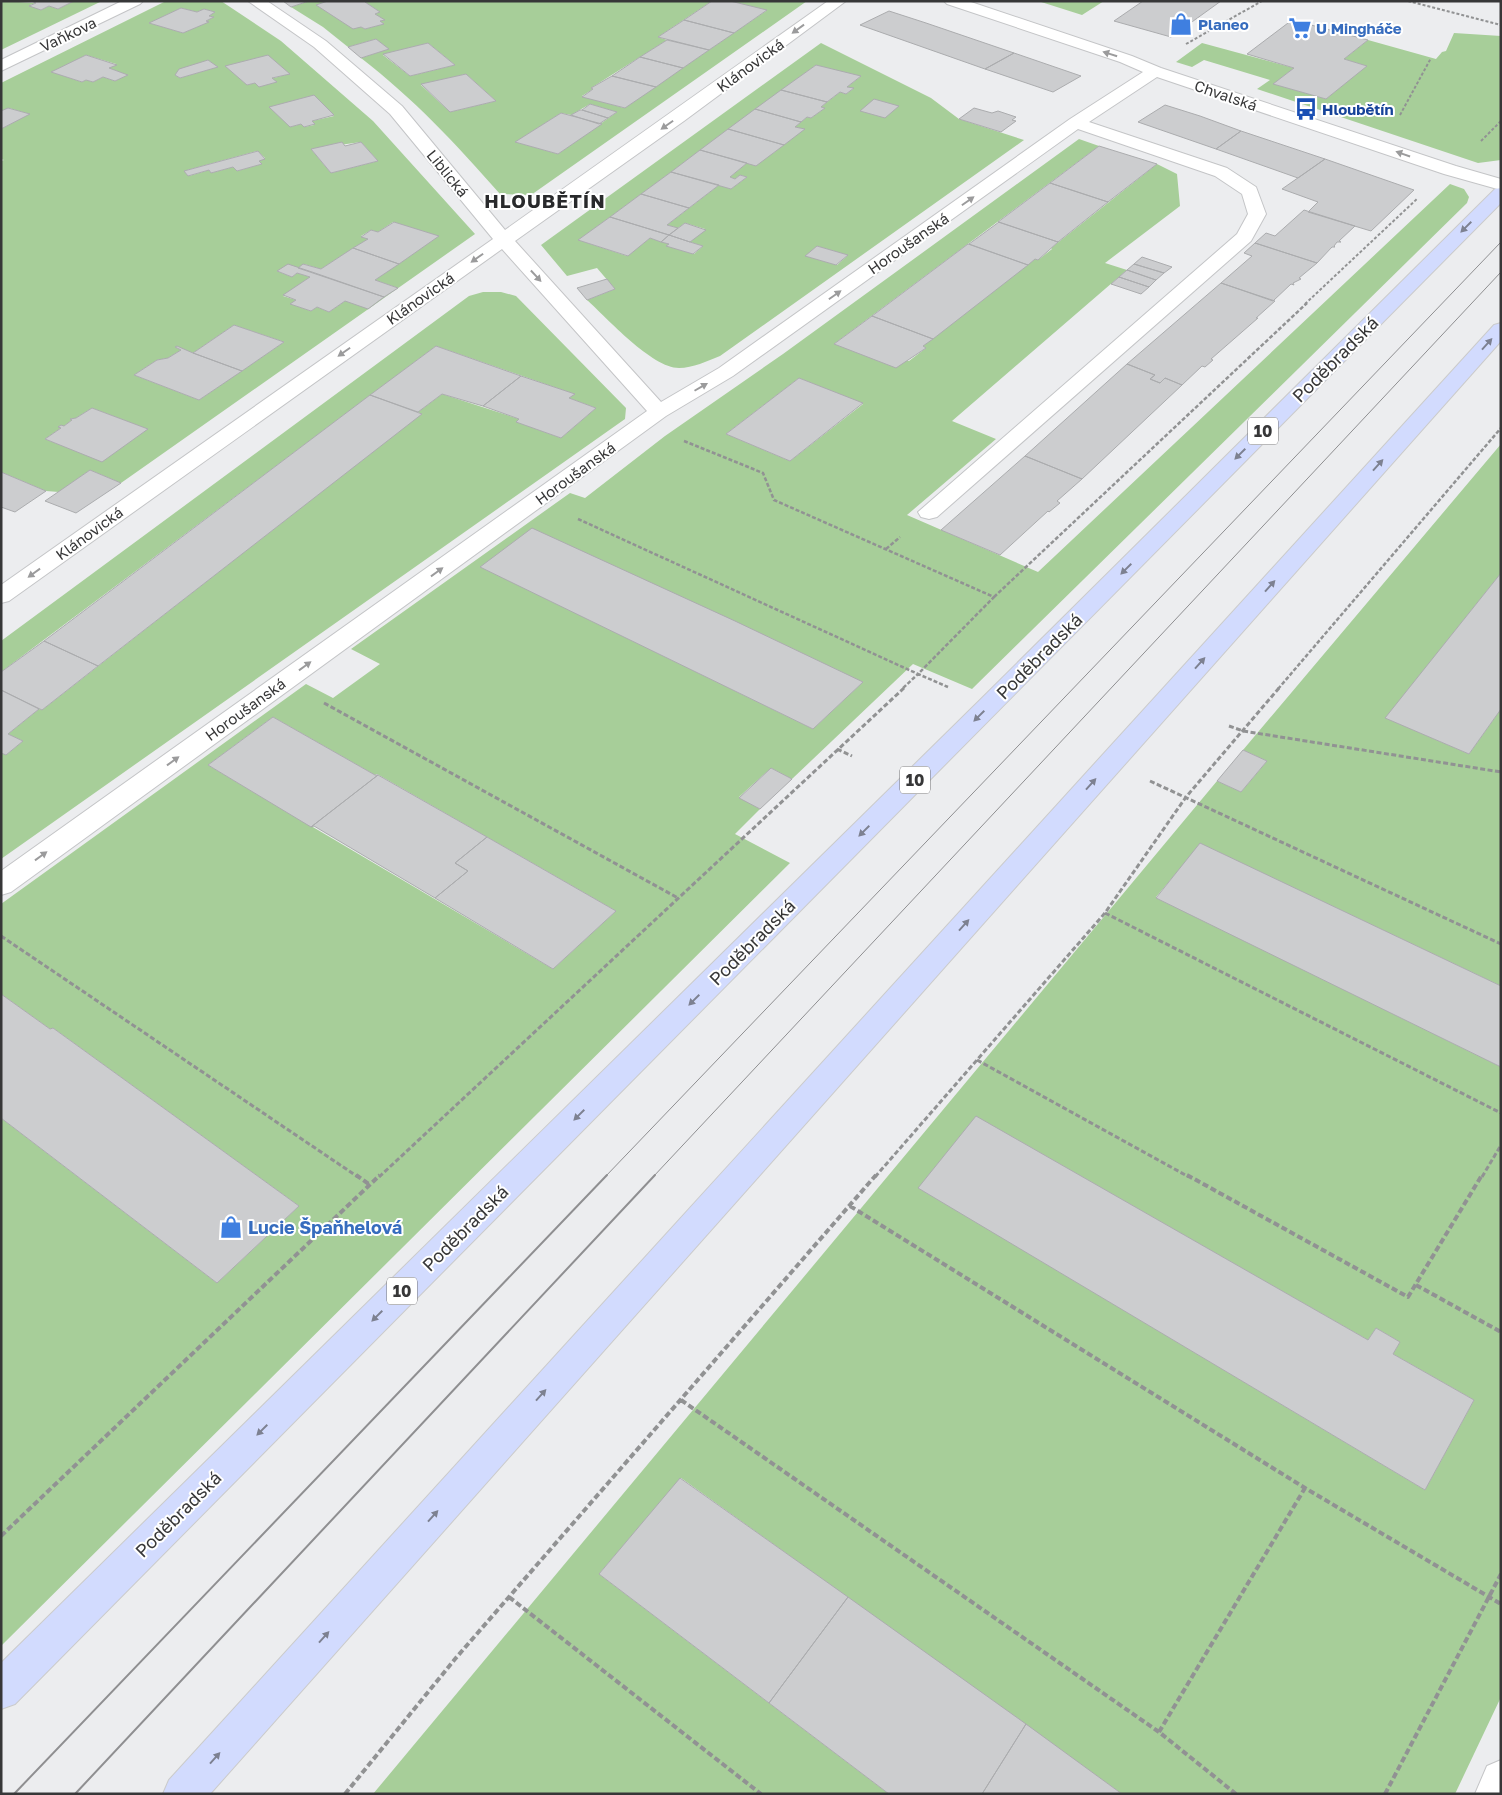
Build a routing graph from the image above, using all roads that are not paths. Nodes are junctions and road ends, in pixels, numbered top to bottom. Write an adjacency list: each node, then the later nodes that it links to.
1 (134, 1): 5 (street, Vaňkova)
2 (256, 1): 10 (street, Liblická)
3 (838, 1): 10 (street, Klánovická, one-way to 10)
4 (952, 1): 6 (street, Chvalská, one-way to 4)
5 (1, 66)
6 (1151, 69): 7 (street, Horoušanská); 8 (street, Chvalská, one-way to 6)
7 (1076, 123): 12 (street, Horoušanská, one-way to 7); 13 (street)
8 (1501, 185)
9 (1501, 193): 16 (main road, Poděbradská / 10, one-way to 16)
10 (503, 240): 12 (street, Liblická, one-way to 12); 14 (street, Klánovická, one-way to 14)
11 (1501, 329): 18 (main road, one-way to 11)
12 (659, 412): 15 (street, Horoušanská, one-way to 12)
13 (929, 512)
14 (1, 596)
15 (1, 885)
16 (1, 1690)
17 (1501, 1780): 19 (street)
18 (183, 1794)
19 (1494, 1794)

